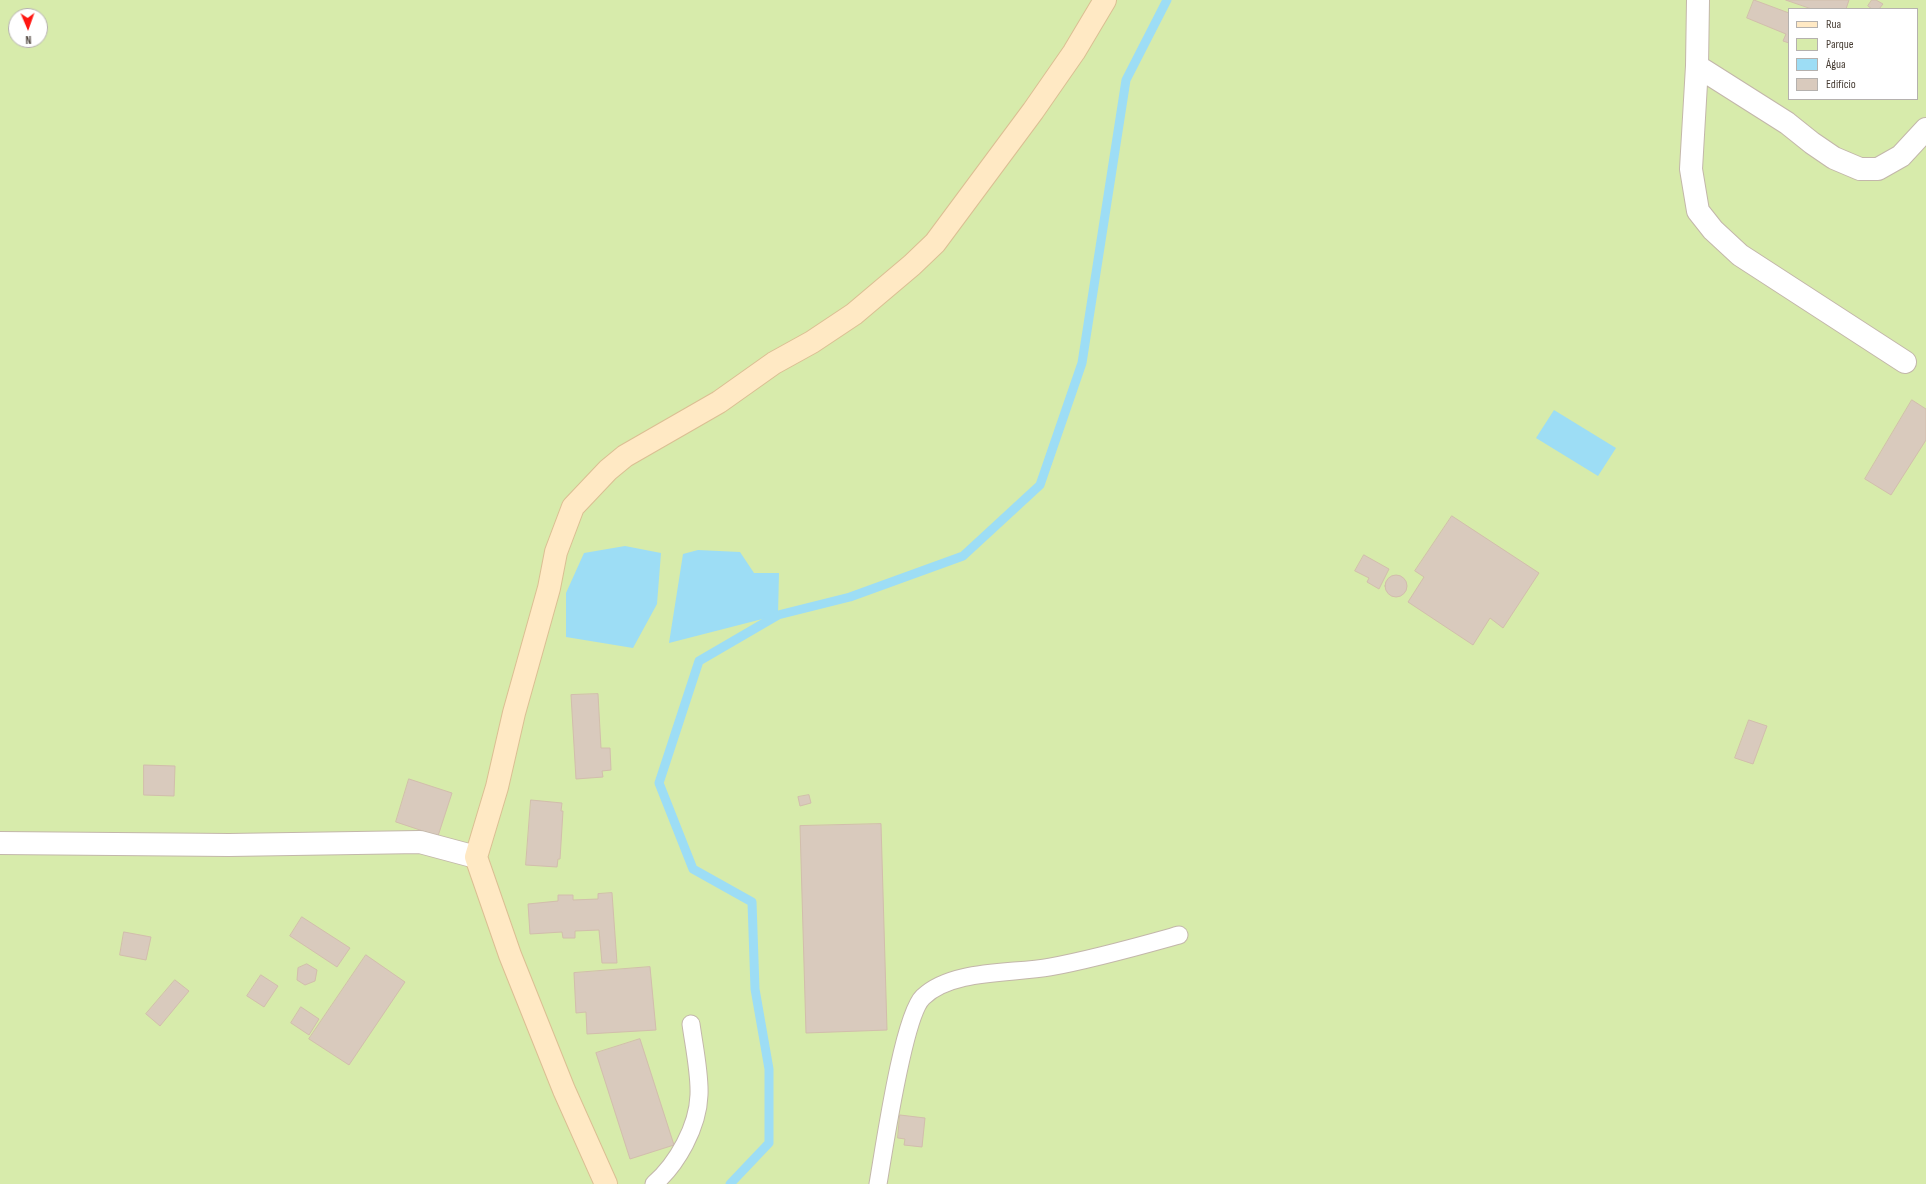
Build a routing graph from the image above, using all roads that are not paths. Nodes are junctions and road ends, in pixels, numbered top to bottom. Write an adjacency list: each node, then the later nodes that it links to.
1 (1104, 0): 7 (main road)
2 (1698, 0): 3 (street)
3 (1696, 66): 4 (street); 5 (street)
4 (1926, 129)
5 (1905, 362)
6 (0, 843): 7 (street)
7 (476, 857): 10 (main road)
8 (1179, 935): 12 (lane)
9 (691, 1024): 11 (lane)
10 (606, 1184)
11 (654, 1184)
12 (878, 1184)

